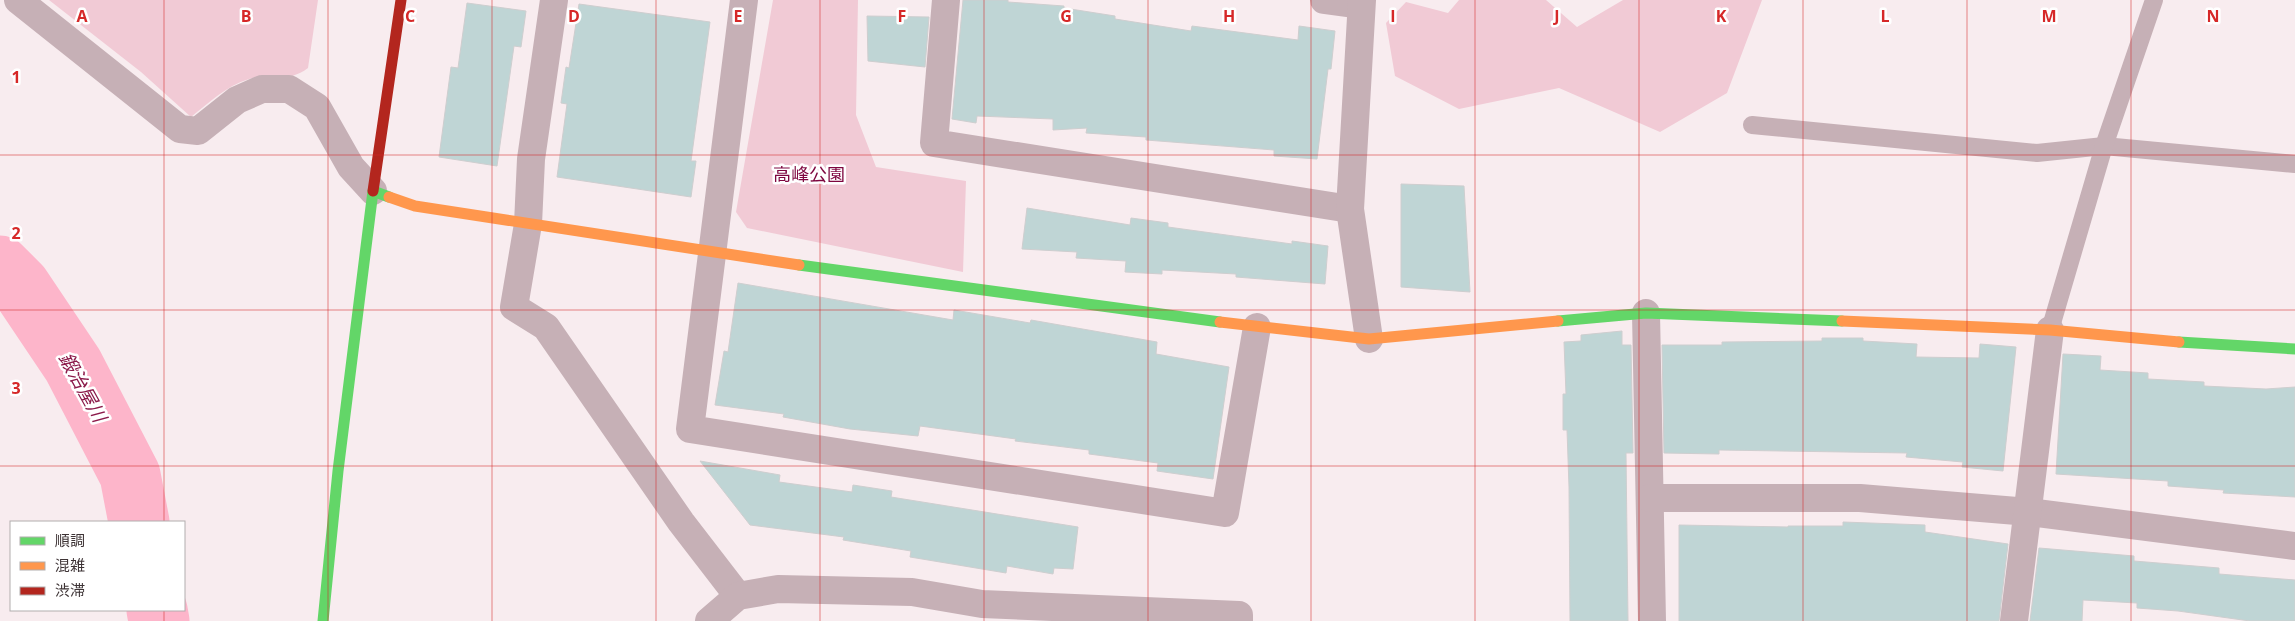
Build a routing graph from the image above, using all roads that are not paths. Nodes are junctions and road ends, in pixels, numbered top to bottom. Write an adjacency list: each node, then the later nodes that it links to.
1 (18, 0): 12 (street)
2 (401, 0): 12 (street)
3 (554, 0): 14 (street)
4 (744, 0): 15 (street)
5 (946, 0): 13 (street)
6 (1324, 0): 8 (street)
7 (2154, 0): 10 (lane)
8 (1361, 2): 13 (street)
9 (1752, 124): 10 (lane)
10 (2104, 146): 11 (lane); 18 (lane)
11 (2295, 164)
12 (373, 192): 14 (street); 25 (street)
13 (1350, 209): 19 (street)
14 (528, 224): 15 (street); 24 (street)
15 (711, 253): 17 (street); 17 (street)
16 (1646, 314): 18 (street); 19 (street); 21 (street)
17 (1257, 327): 19 (street)
18 (2050, 330): 20 (street); 22 (street)
19 (1369, 339)
20 (2295, 349)
21 (1650, 498): 22 (street); 28 (street)
22 (2029, 512): 23 (street); 29 (street)
23 (2295, 546)
24 (738, 596): 26 (street); 27 (street)
25 (323, 621)
26 (709, 621)
27 (1239, 621)
28 (1652, 621)
29 (2014, 621)

